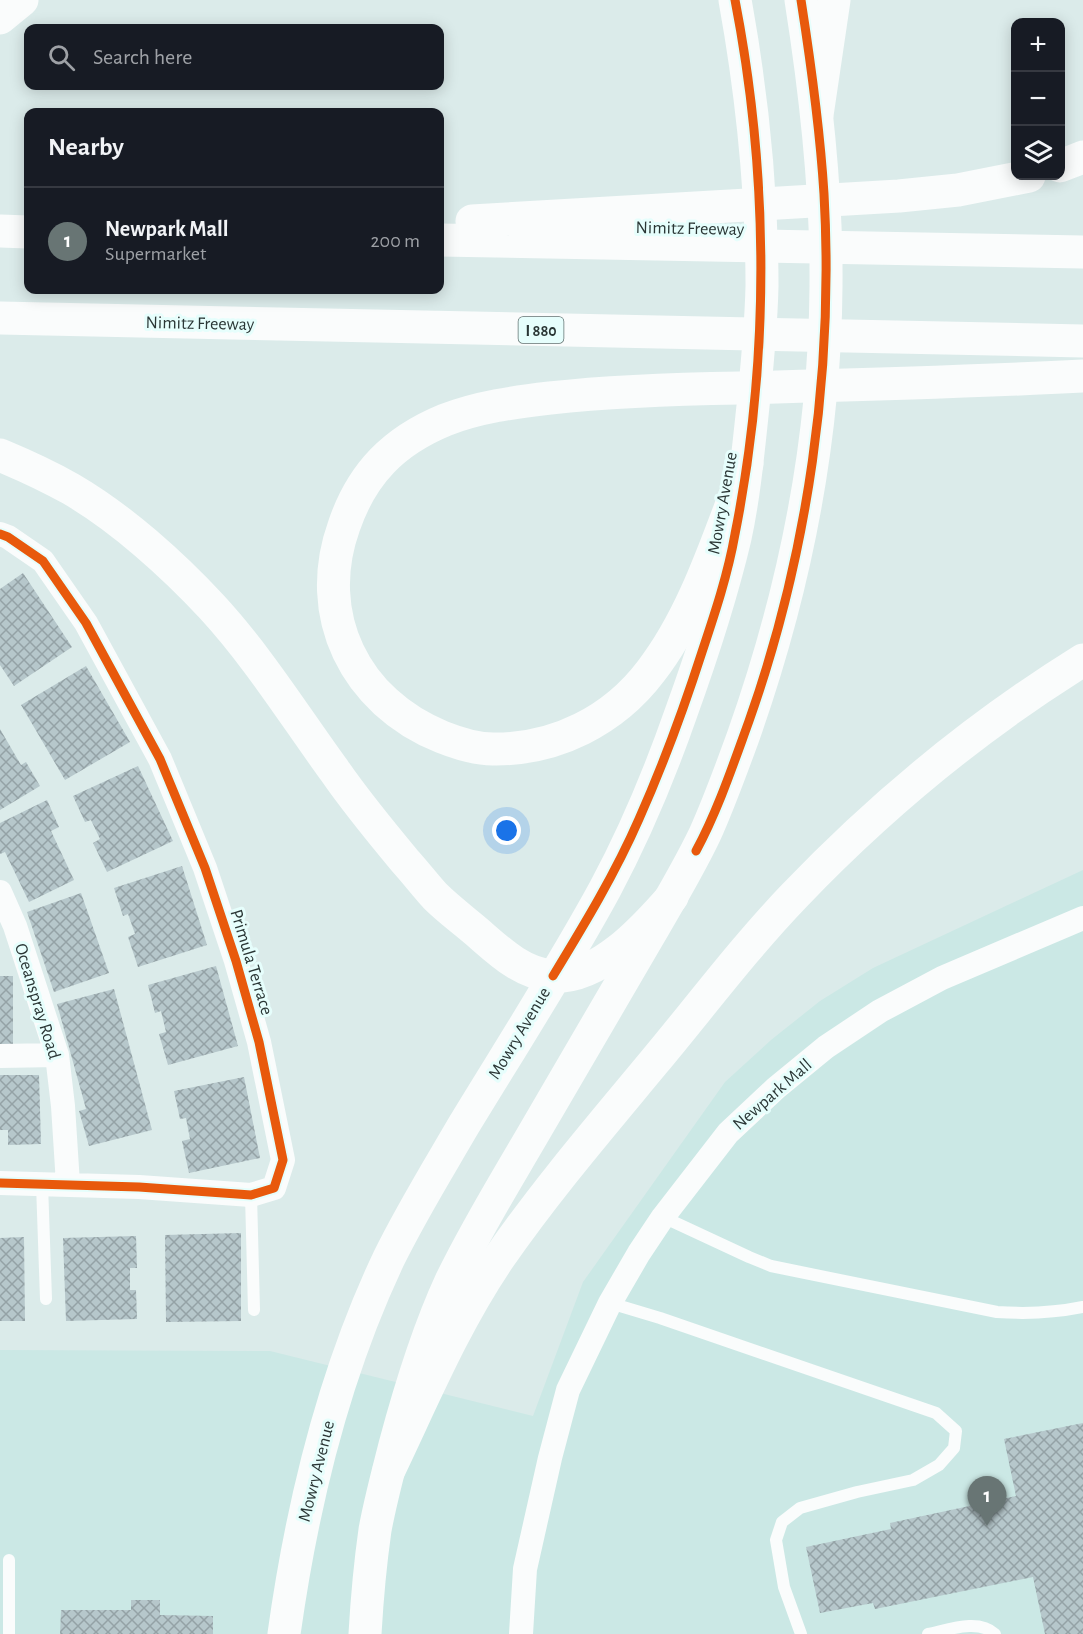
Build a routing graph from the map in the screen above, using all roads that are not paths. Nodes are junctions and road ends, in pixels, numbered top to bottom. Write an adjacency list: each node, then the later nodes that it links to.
1 (22, 0): 5 (main road)
2 (735, 0): 19 (main road, Mowry Avenue)
3 (801, 0): 6 (main road)
4 (834, 0): 6 (main road)
5 (0, 18)
6 (817, 115): 23 (main road)
7 (1083, 157): 8 (main road)
8 (1065, 164)
9 (1011, 180): 10 (main road)
10 (444, 223)
11 (0, 231): 12 (main road)
12 (24, 232)
13 (444, 240): 14 (main road, Nimitz Freeway)
14 (1083, 252)
15 (0, 318): 16 (main road, Nimitz Freeway / I 880)
16 (1083, 341)
17 (1083, 376): 19 (main road)
18 (0, 455): 25 (main road)
19 (747, 464): 25 (main road, Mowry Avenue)
20 (0, 534): 31 (street, Primula Terrace)
21 (1083, 660): 37 (main road)
22 (0, 892): 26 (street, Oceanspray Road)
23 (672, 897): 25 (main road); 37 (main road)
24 (1083, 918): 32 (street, Newpark Mall)
25 (554, 976): 40 (main road, Mowry Avenue)
26 (57, 1055): 27 (street); 30 (street, Oceanspray Road)
27 (0, 1056)
28 (0, 1183): 29 (street, Primula Terrace)
29 (42, 1184): 30 (street, Primula Terrace); 33 (lane)
30 (68, 1184): 31 (street, Primula Terrace)
31 (250, 1195): 36 (lane)
32 (663, 1217): 34 (street, Newpark Mall); 35 (lane)
33 (46, 1299)
34 (610, 1303): 42 (street, Newpark Mall); 43 (lane)
35 (1083, 1307)
36 (254, 1310)
37 (388, 1470): 41 (main road)
38 (9, 1560): 39 (lane)
39 (9, 1634)
40 (284, 1634)
41 (365, 1634)
42 (521, 1634)
43 (801, 1634)
44 (928, 1634): 45 (lane)
45 (995, 1634)

